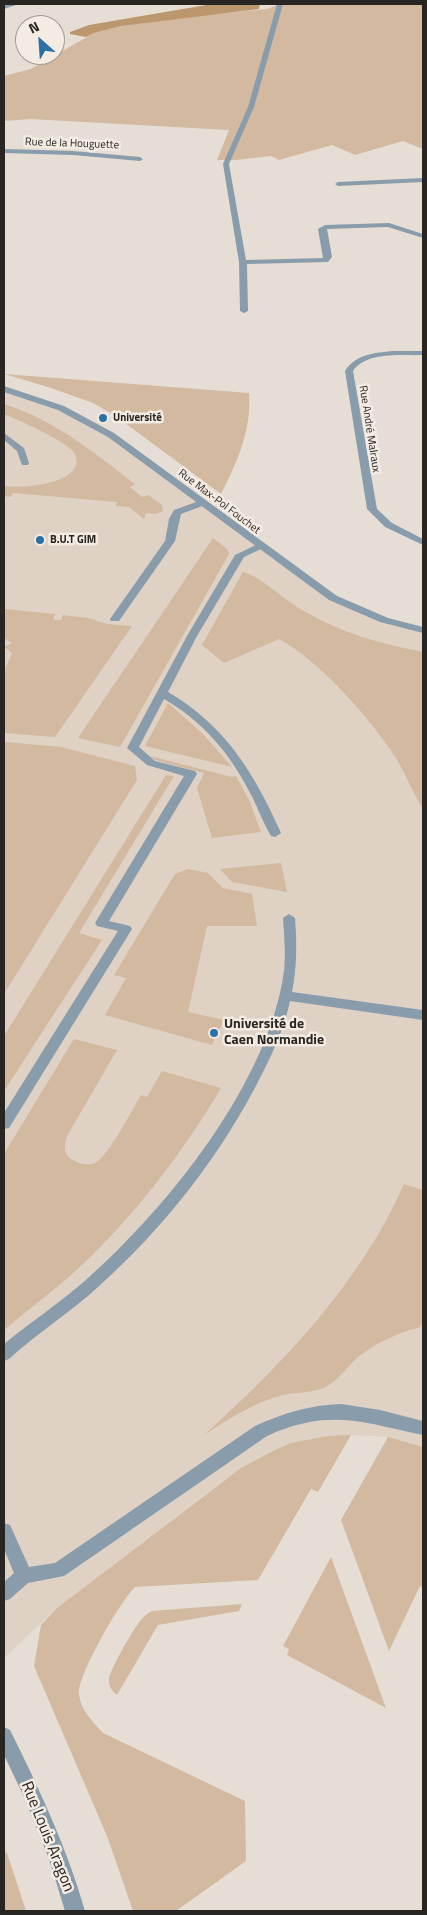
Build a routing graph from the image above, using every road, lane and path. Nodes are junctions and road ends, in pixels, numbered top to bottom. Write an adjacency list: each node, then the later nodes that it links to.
1 (16, 4): 3 (street)
2 (280, 4): 9 (street)
3 (4, 7)
4 (4, 151): 5 (street, Rue de la Houguette)
5 (140, 158)
6 (423, 180): 7 (street)
7 (338, 184)
8 (423, 236): 9 (street)
9 (243, 262): 10 (street)
10 (244, 311)
11 (423, 353): 16 (street, Rue André Malraux)
12 (4, 389): 15 (street, Rue Max-Pol Fouchet)
13 (4, 436): 14 (street)
14 (25, 462)
15 (202, 503): 17 (street, Rue Max-Pol Fouchet); 18 (street)
16 (423, 542)
17 (260, 546): 19 (street, Rue Max-Pol Fouchet); 20 (street)
18 (115, 620)
19 (423, 630)
20 (162, 693): 21 (street); 25 (street)
21 (275, 833)
22 (289, 918): 23 (street)
23 (284, 996): 24 (street); 26 (street)
24 (423, 1015)
25 (4, 1124)
26 (4, 1354)
27 (423, 1428): 29 (street)
28 (4, 1531): 29 (street)
29 (24, 1576): 30 (street)
30 (4, 1593)
31 (4, 1736): 32 (street, Rue Louis Aragon)
32 (75, 1911)

